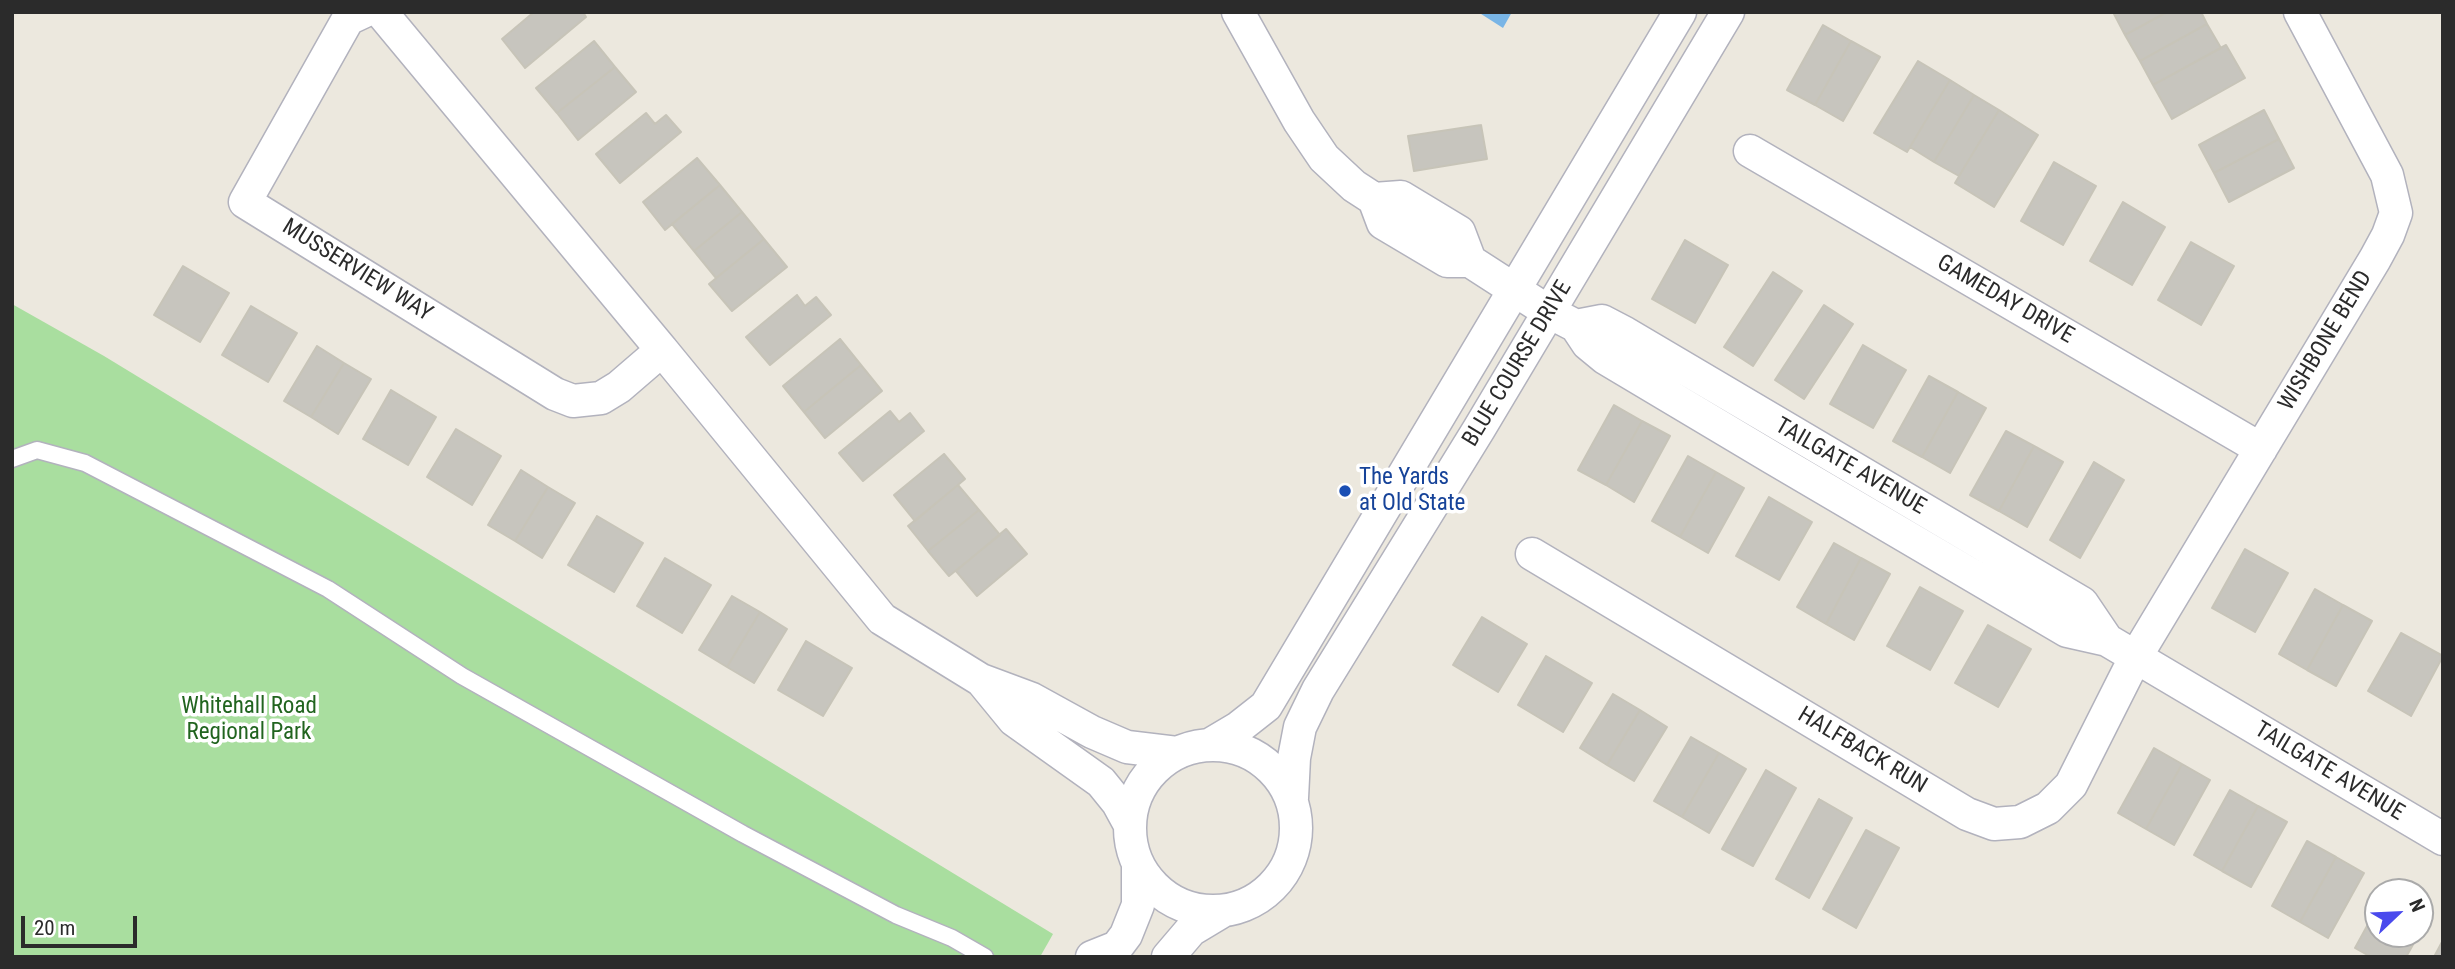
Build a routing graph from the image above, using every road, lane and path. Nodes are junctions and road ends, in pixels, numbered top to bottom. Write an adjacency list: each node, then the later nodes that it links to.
1 (363, 12): 10 (street, MUSSERVIEW WAY)
2 (381, 12): 10 (street)
3 (1238, 12): 8 (street)
4 (1680, 12): 8 (street, BLUE COURSE DRIVE)
5 (1728, 12): 9 (street, BLUE COURSE DRIVE)
6 (2300, 12): 11 (street, WISHBONE BEND)
7 (1750, 151): 11 (street, GAMEDAY DRIVE)
8 (1516, 290): 9 (street); 16 (street, BLUE COURSE DRIVE)
9 (1563, 319): 14 (street, TAILGATE AVENUE); 18 (street, BLUE COURSE DRIVE)
10 (662, 350): 15 (street)
11 (2261, 449): 14 (street, WISHBONE BEND)
12 (12, 459): 23 (lane)
13 (1532, 554): 14 (street, HALFBACK RUN)
14 (2135, 658): 20 (street, TAILGATE AVENUE)
15 (981, 680): 17 (street); 19 (street)
16 (1211, 744): 17 (street, BLUE COURSE DRIVE); 18 (street, BLUE COURSE DRIVE)
17 (1177, 753): 19 (street, BLUE COURSE DRIVE)
18 (1292, 798): 22 (street, BLUE COURSE DRIVE)
19 (1130, 825): 21 (street, BLUE COURSE DRIVE)
20 (2443, 839)
21 (1138, 864): 22 (street, BLUE COURSE DRIVE); 24 (street, BLUE COURSE DRIVE)
22 (1221, 912): 25 (street, BLUE COURSE DRIVE)
23 (985, 957)
24 (1092, 957)
25 (1168, 957)

